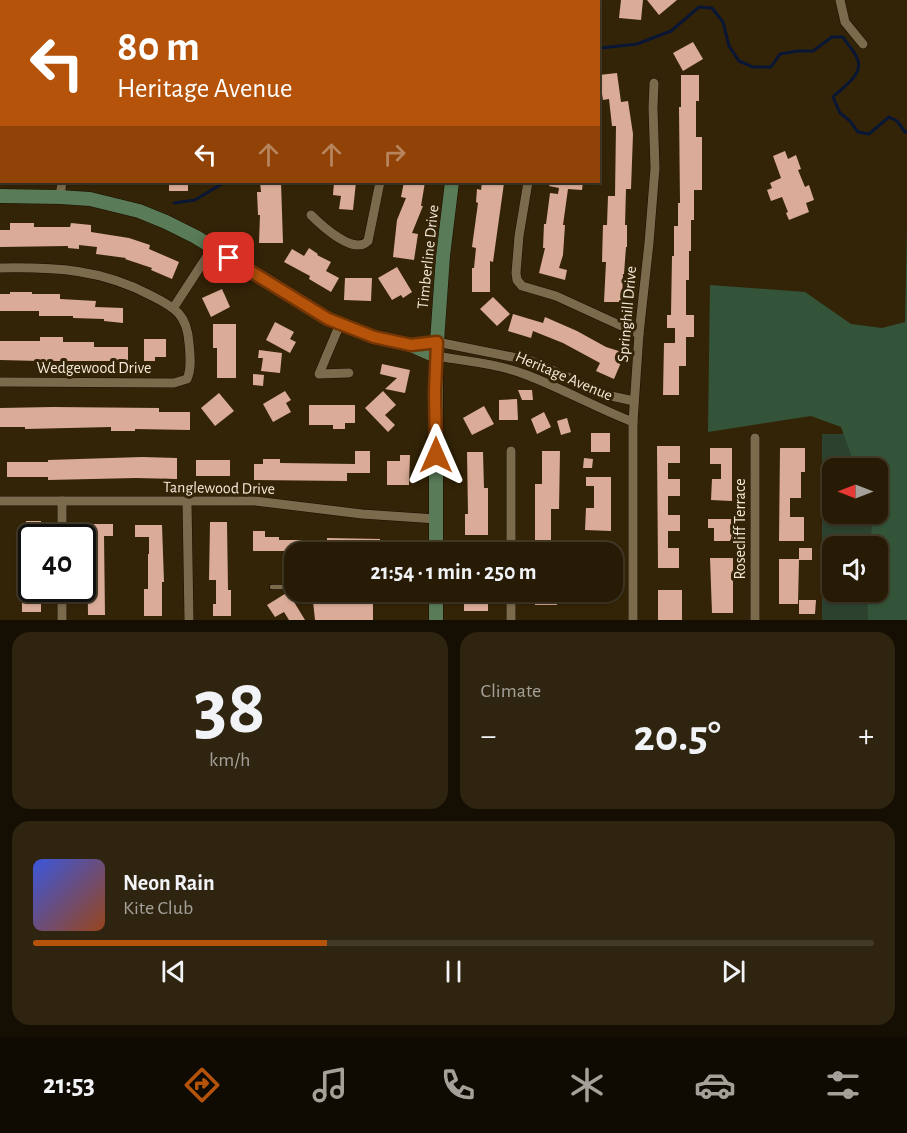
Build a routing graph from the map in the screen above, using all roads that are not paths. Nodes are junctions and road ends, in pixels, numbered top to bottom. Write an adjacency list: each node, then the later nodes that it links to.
1 (840, 0): 2 (street)
2 (863, 44)
3 (654, 83): 15 (street, Springhill Drive)
4 (62, 183): 9 (street)
5 (380, 183): 10 (street)
6 (452, 183): 16 (street, Timberline Drive)
7 (528, 183): 15 (street)
8 (0, 196): 9 (street, Heritage Avenue)
9 (60, 197): 11 (street, Heritage Avenue)
10 (311, 215)
11 (213, 247): 13 (street); 14 (street, Heritage Avenue)
12 (0, 268): 13 (street)
13 (174, 307): 20 (street, Wedgewood Drive)
14 (340, 324): 17 (street, Heritage Avenue); 19 (street)
15 (639, 334): 21 (street, Springhill Drive)
16 (437, 342): 17 (street, Heritage Avenue); 18 (street, Timberline Drive); 21 (street, Heritage Avenue)
17 (411, 345): 18 (street, Heritage Avenue)
18 (436, 356): 22 (street, Heritage Avenue); 28 (street, Timberline Drive)
19 (349, 373)
20 (0, 382)
21 (634, 401): 22 (street, Springhill Drive)
22 (633, 422): 41 (street, Springhill Drive)
23 (755, 438): 42 (street, Rosecliff Terrace)
24 (511, 451): 31 (street)
25 (0, 501): 26 (street, Tanglewood Drive)
26 (62, 501): 27 (street, Tanglewood Drive); 29 (street)
27 (187, 502): 28 (street, Tanglewood Drive); 38 (street)
28 (436, 519): 30 (street, Timberline Drive)
29 (62, 524)
30 (436, 542)
31 (511, 542)
32 (272, 587): 33 (lane)
33 (284, 587)
34 (62, 602): 37 (street)
35 (436, 602): 39 (street)
36 (511, 602): 40 (street)
37 (62, 620)
38 (189, 620)
39 (436, 620)
40 (511, 620)
41 (633, 620)
42 (755, 620)

